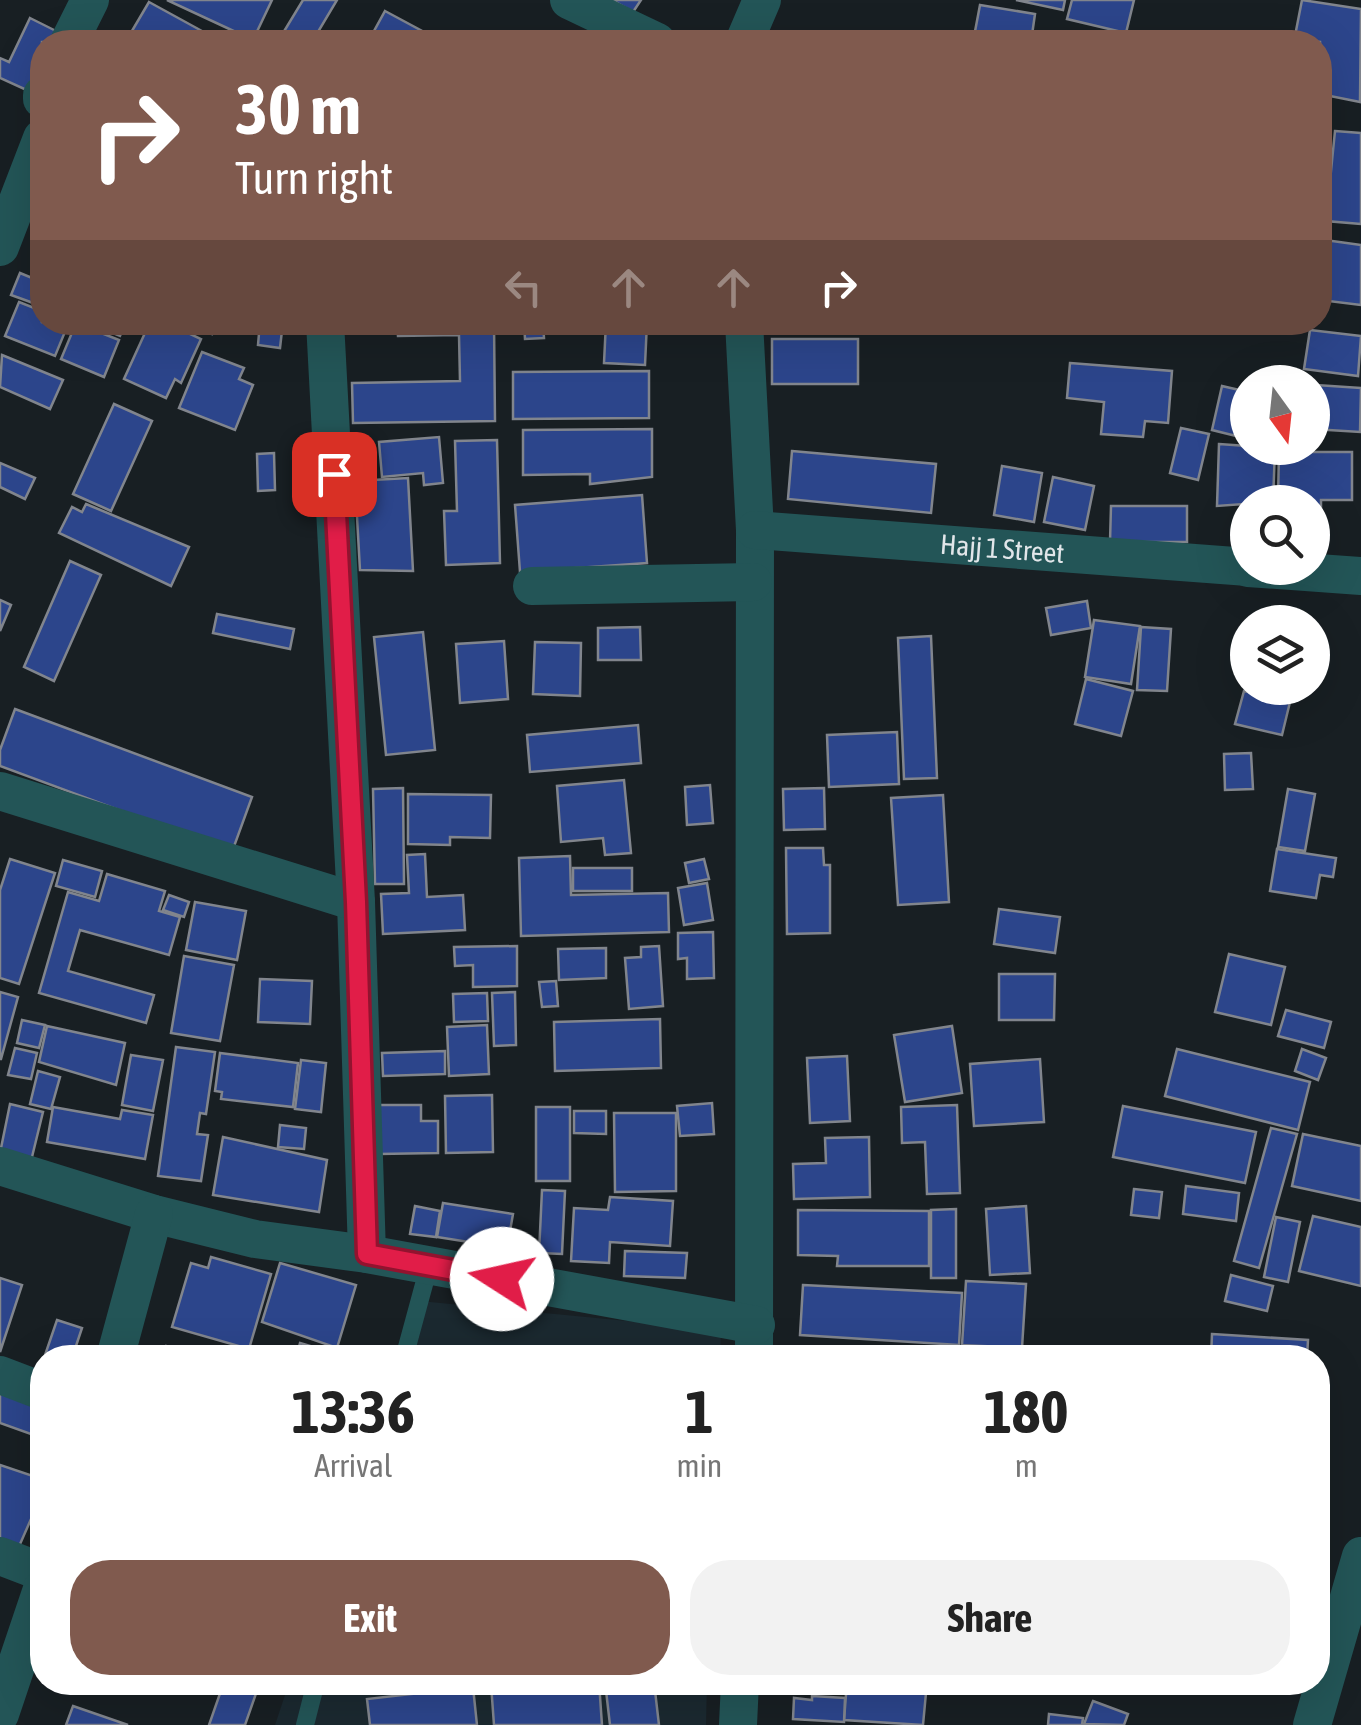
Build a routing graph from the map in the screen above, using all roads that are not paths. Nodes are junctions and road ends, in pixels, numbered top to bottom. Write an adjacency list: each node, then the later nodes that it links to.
1 (90, 0): 4 (street)
2 (569, 0): 5 (street)
3 (762, 0): 6 (street)
4 (75, 30)
5 (632, 30)
6 (749, 30)
7 (30, 169): 8 (street)
8 (0, 248)
9 (326, 335): 18 (street)
10 (745, 335): 11 (street)
11 (755, 530): 12 (street, Hajj 1 Street); 15 (street)
12 (1230, 567)
13 (1330, 574): 14 (street, Hajj 1 Street)
14 (1361, 576)
15 (753, 582): 16 (street); 23 (street)
16 (532, 586)
17 (0, 790): 18 (street)
18 (356, 902): 21 (street)
19 (0, 1166): 20 (street)
20 (154, 1214): 21 (street); 24 (street)
21 (367, 1254): 22 (street)
22 (429, 1266): 23 (street); 25 (lane)
23 (755, 1341)
24 (119, 1345)
25 (408, 1345)
26 (0, 1375): 27 (street)
27 (30, 1386)
28 (0, 1556): 30 (street)
29 (1361, 1556): 32 (street)
30 (30, 1567)
31 (30, 1625): 36 (street)
32 (1330, 1663)
33 (312, 1695): 37 (lane)
34 (739, 1695): 38 (street)
35 (1321, 1695): 39 (street)
36 (0, 1714)
37 (304, 1725)
38 (738, 1725)
39 (1312, 1725)

